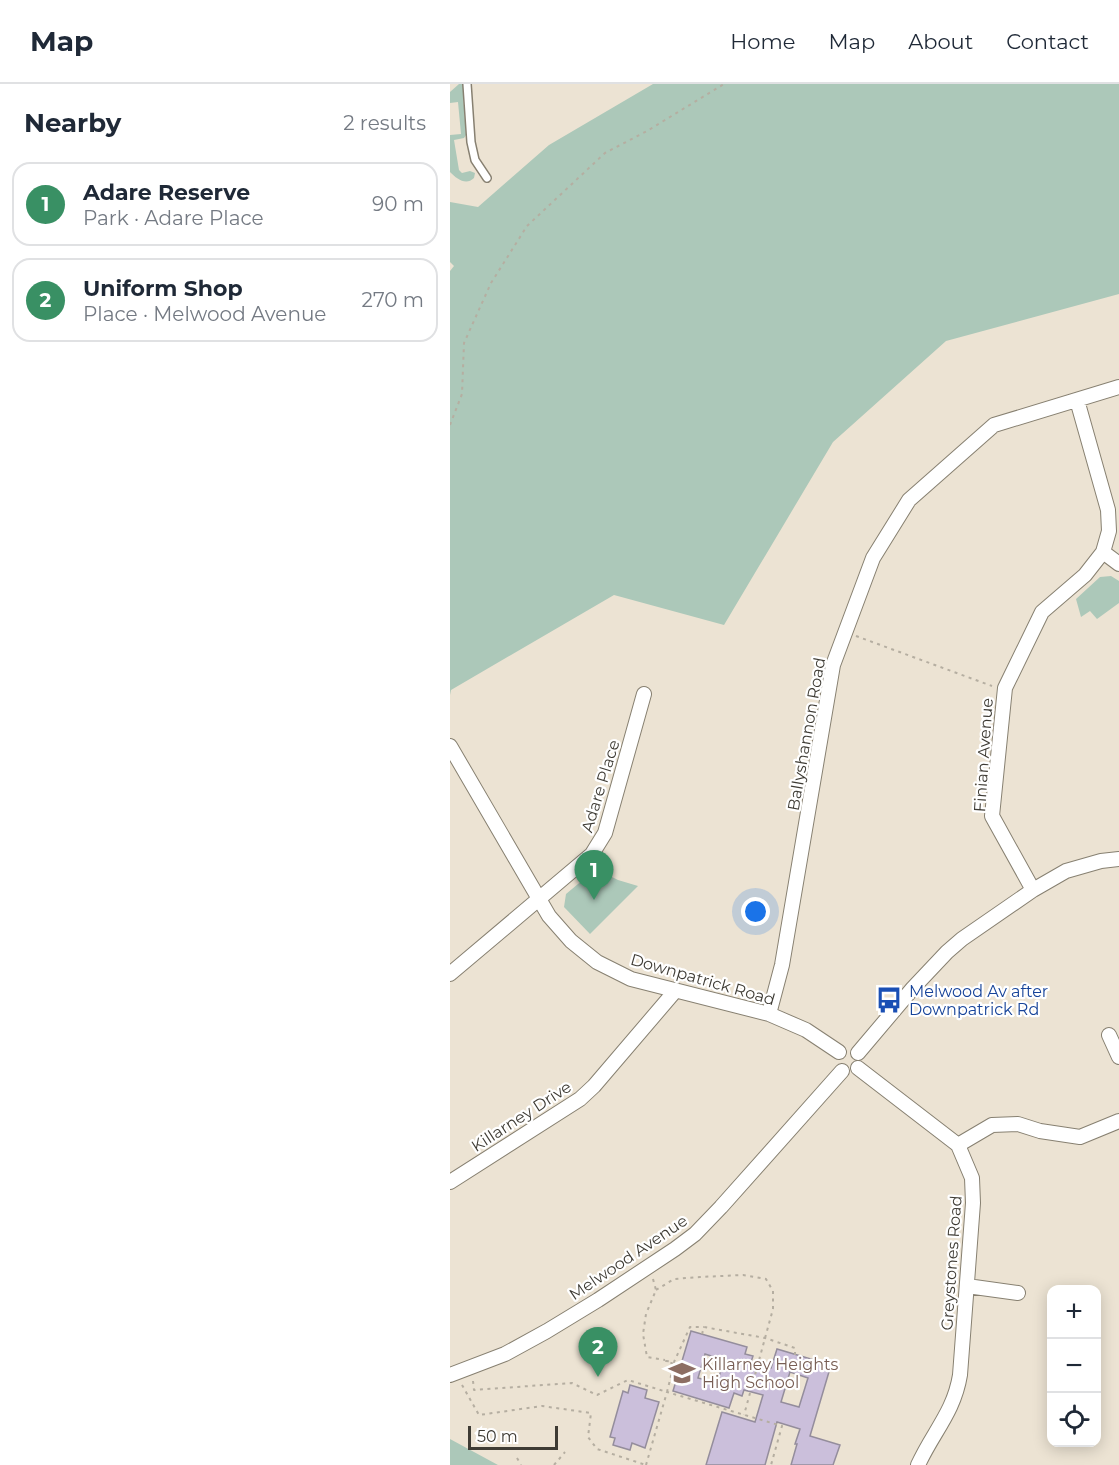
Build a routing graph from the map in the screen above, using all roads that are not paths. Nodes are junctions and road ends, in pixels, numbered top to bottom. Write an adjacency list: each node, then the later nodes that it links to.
1 (467, 84): 2 (lane)
2 (487, 178)
3 (1119, 387): 4 (street, Ballyshannon Road)
4 (1077, 400): 5 (street, Finian Avenue); 14 (street, Ballyshannon Road)
5 (1103, 552): 6 (street); 10 (street, Finian Avenue)
6 (1119, 564)
7 (644, 694): 11 (street, Adare Place)
8 (450, 746): 11 (street, Downpatrick Road)
9 (1119, 859): 10 (street)
10 (1033, 890): 17 (street)
11 (540, 899): 12 (street, Adare Place); 13 (street, Downpatrick Road)
12 (450, 974)
13 (676, 990): 14 (street, Downpatrick Road); 23 (street, Killarney Drive)
14 (769, 1014): 16 (street, Downpatrick Road)
15 (1108, 1035): 18 (street)
16 (839, 1052): 17 (street); 20 (street)
17 (858, 1053): 19 (street)
18 (1119, 1057)
19 (858, 1068): 20 (street); 22 (street)
20 (842, 1071): 26 (street, Melwood Avenue)
21 (1119, 1122): 22 (street)
22 (958, 1144): 24 (street, Greystones Road)
23 (450, 1182)
24 (967, 1286): 25 (street); 27 (street, Greystones Road)
25 (1018, 1293)
26 (450, 1375)
27 (918, 1465)

